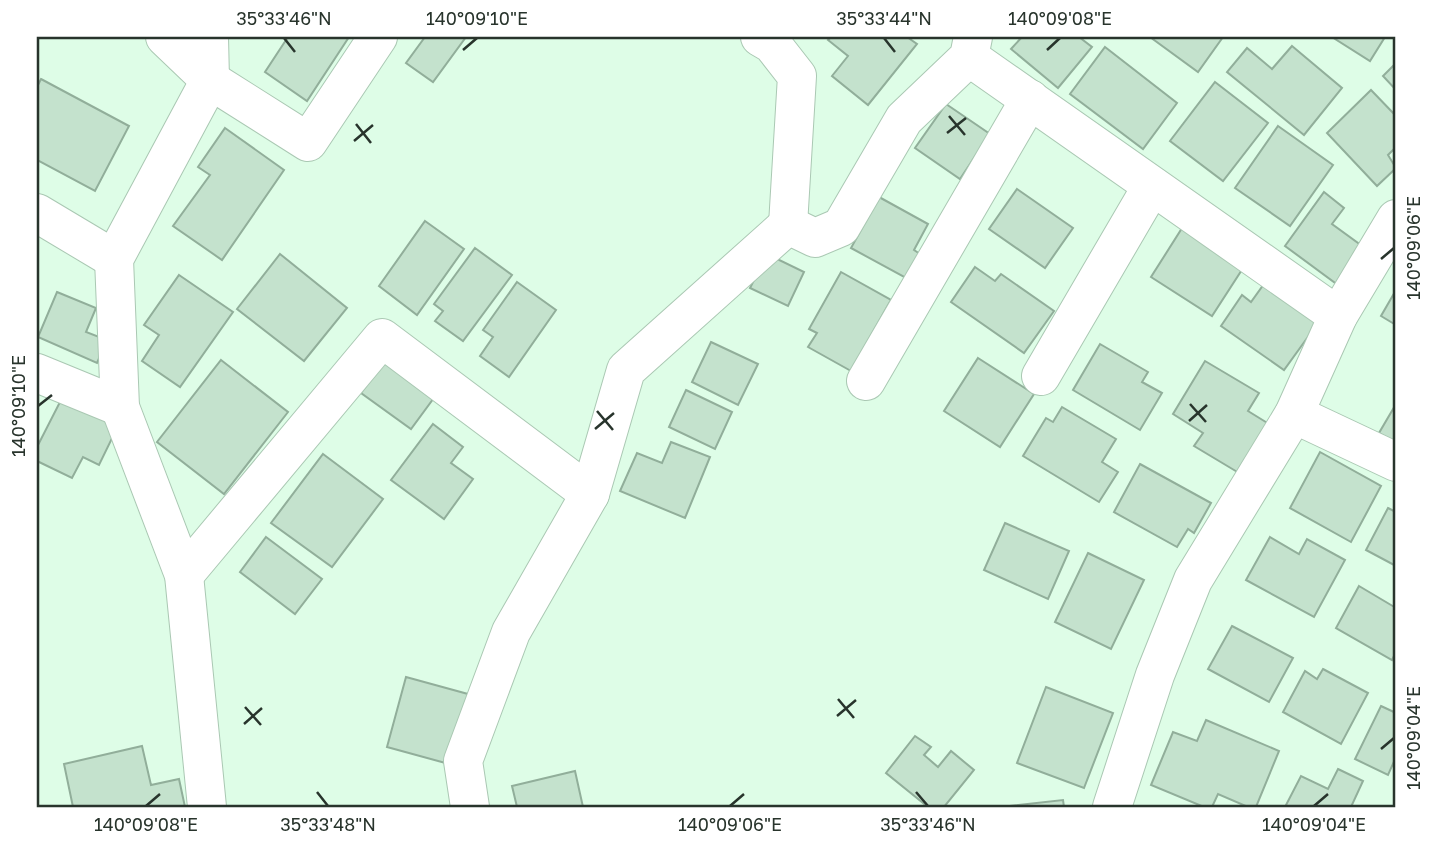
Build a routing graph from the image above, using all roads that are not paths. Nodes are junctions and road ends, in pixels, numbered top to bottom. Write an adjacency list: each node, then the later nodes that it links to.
1 (165, 37): 6 (street)
2 (209, 37): 6 (street)
3 (379, 37): 6 (street)
4 (760, 37): 11 (street)
5 (971, 47): 7 (street); 11 (street)
6 (209, 80): 12 (street)
7 (1030, 99): 8 (street); 16 (street)
8 (1152, 186): 13 (street); 15 (street)
9 (37, 213): 12 (street)
10 (1396, 219): 13 (street)
11 (788, 225): 20 (street)
12 (114, 259): 17 (street)
13 (1338, 316): 18 (street)
14 (37, 373): 17 (street)
15 (1041, 376)
16 (866, 381)
17 (120, 407): 21 (street)
18 (1294, 414): 19 (street); 24 (street)
19 (1396, 462)
20 (590, 494): 21 (street); 23 (street)
21 (184, 575): 22 (street)
22 (207, 807)
23 (470, 807)
24 (1112, 807)

